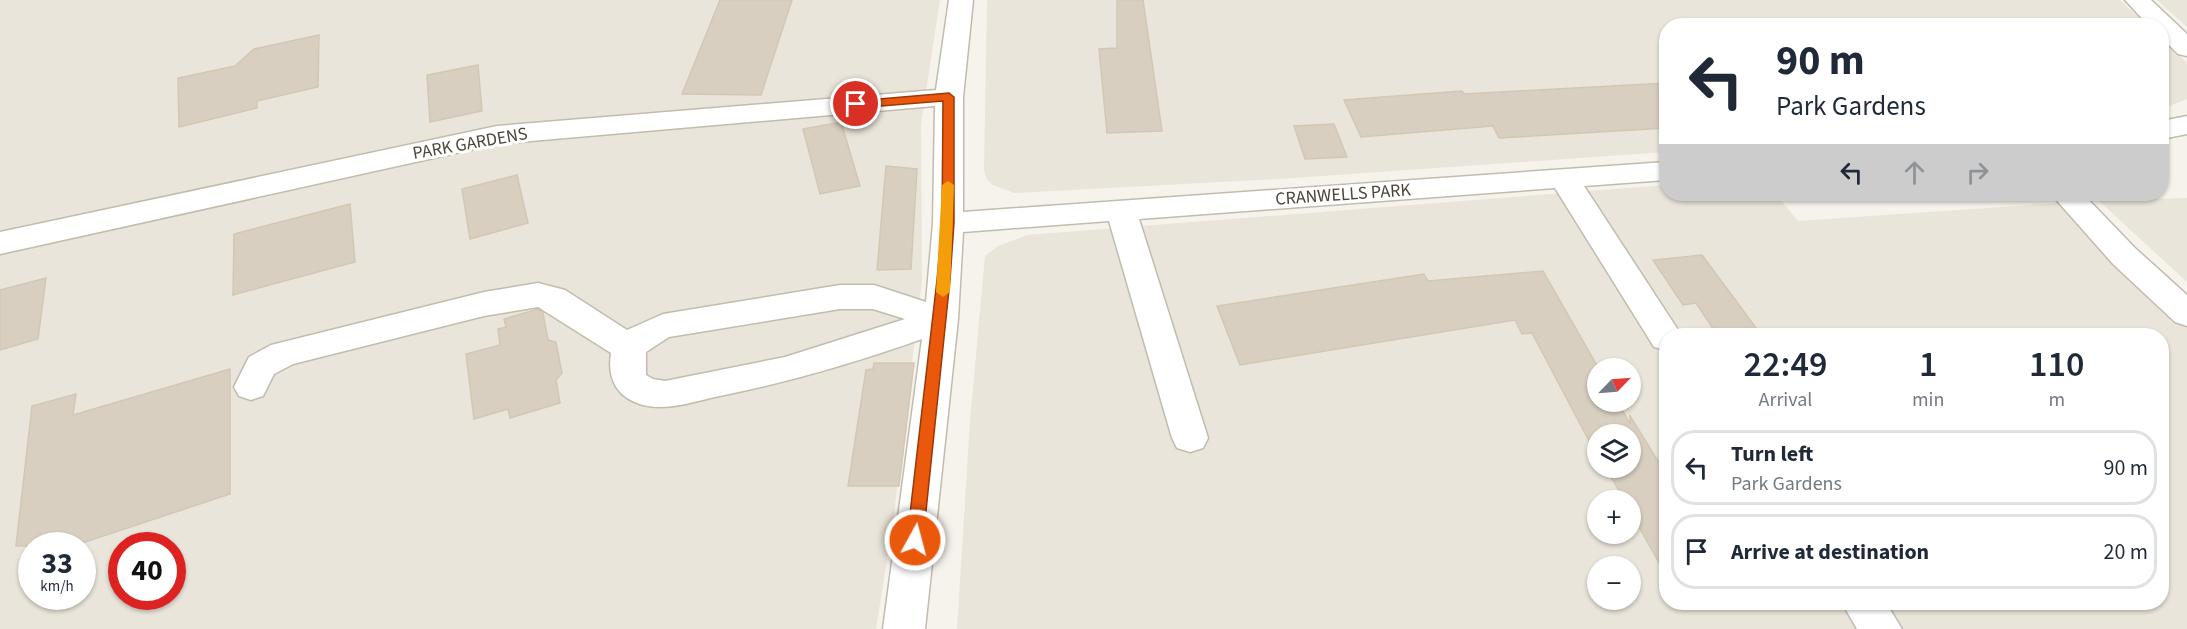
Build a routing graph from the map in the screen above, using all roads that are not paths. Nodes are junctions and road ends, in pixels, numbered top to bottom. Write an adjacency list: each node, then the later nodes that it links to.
1 (961, 0): 6 (street)
2 (2137, 0): 3 (street)
3 (2156, 18)
4 (2169, 31): 5 (street)
5 (2187, 48)
6 (949, 97): 13 (street); 14 (street, PARK GARDENS)
7 (2187, 125): 8 (street)
8 (2169, 129)
9 (1659, 172): 10 (street, CRANWELLS PARK)
10 (1564, 179): 12 (street, CRANWELLS PARK); 17 (street)
11 (2073, 201): 15 (street)
12 (1121, 209): 13 (street, CRANWELLS PARK); 20 (street)
13 (948, 223): 16 (street)
14 (0, 243)
15 (2187, 314)
16 (941, 319): 18 (street); 18 (street); 22 (street)
17 (1660, 328)
18 (629, 348): 19 (street)
19 (251, 387)
20 (1190, 438)
21 (1867, 610): 23 (street)
22 (904, 629)
23 (1881, 629)

